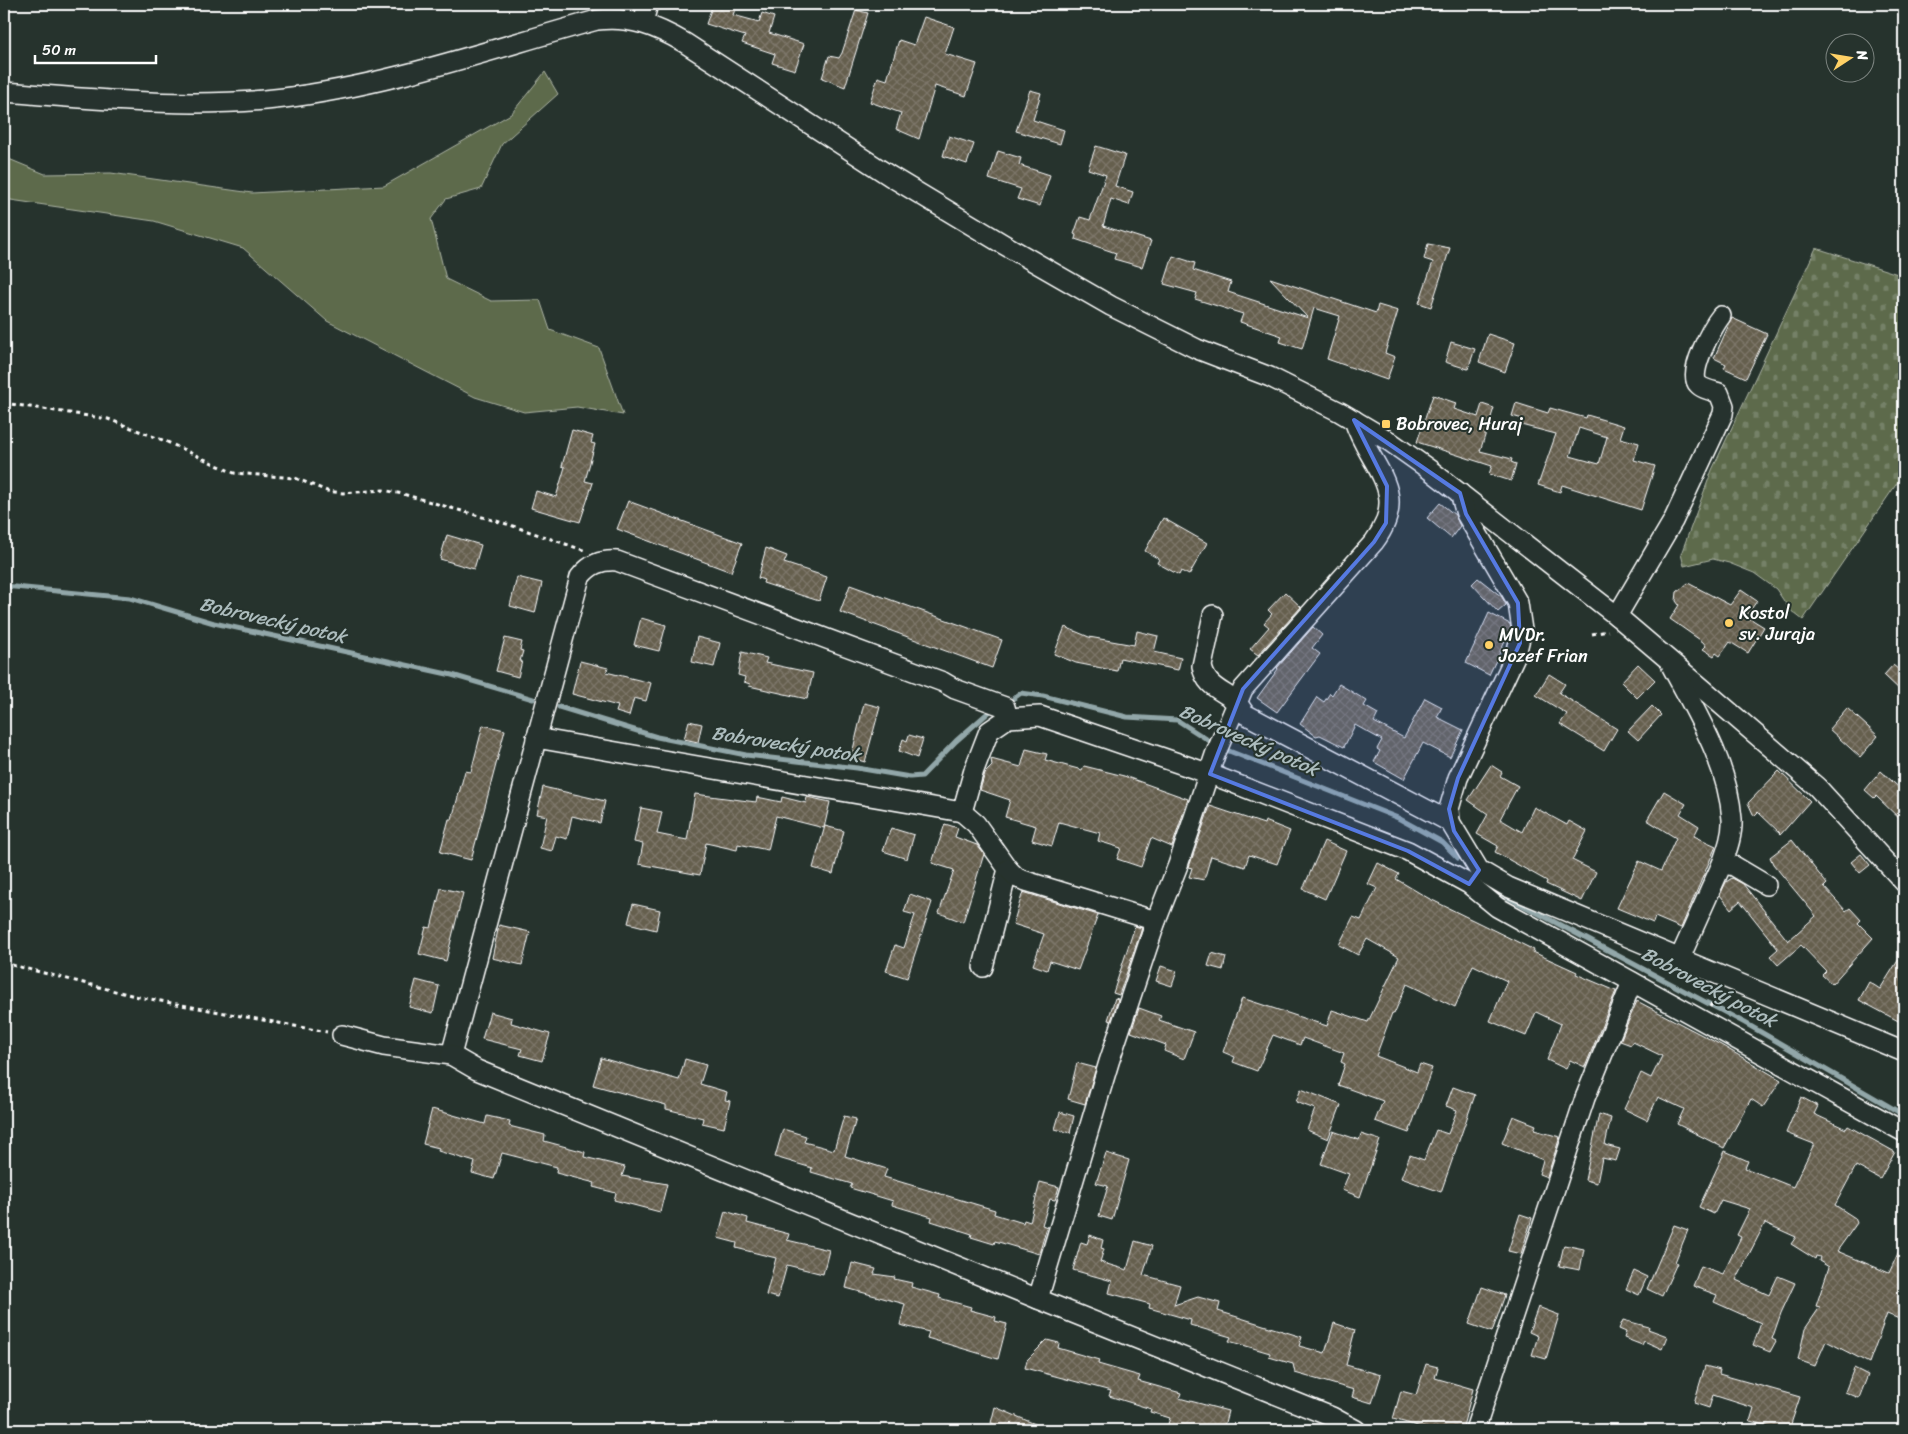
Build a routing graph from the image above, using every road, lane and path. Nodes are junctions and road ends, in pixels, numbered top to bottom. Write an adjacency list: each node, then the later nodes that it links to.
1 (648, 4): 2 (street)
2 (643, 22): 3 (street); 6 (street)
3 (4, 92)
4 (1722, 316): 10 (street)
5 (4, 403): 8 (path)
6 (1354, 420): 7 (street); 13 (street)
7 (1460, 493): 10 (street); 18 (street)
8 (607, 560): 14 (street); 15 (street)
9 (1213, 616): 13 (street)
10 (1614, 623): 11 (path); 12 (street)
11 (1592, 634)
12 (1668, 659): 19 (street); 22 (street)
13 (1236, 701): 16 (street); 18 (street)
14 (1008, 718): 16 (street); 17 (street)
15 (536, 738): 17 (street); 33 (street)
16 (1210, 774): 21 (street); 24 (street)
17 (962, 812): 20 (street)
18 (1450, 822): 21 (street)
19 (1722, 864): 23 (street); 25 (street)
20 (1008, 869): 24 (street); 27 (street)
21 (1474, 877): 25 (street); 28 (street)
22 (1904, 882)
23 (1766, 885)
24 (1156, 921): 35 (street)
25 (1679, 960): 32 (street)
26 (4, 963): 31 (path)
27 (984, 967)
28 (1632, 982): 34 (street); 38 (street)
29 (1714, 1000): 30 (path)
30 (1709, 1008)
31 (342, 1035): 33 (street)
32 (1904, 1052)
33 (451, 1055): 35 (street)
34 (1904, 1132)
35 (1038, 1300): 36 (street)
36 (1329, 1424): 37 (street)
37 (1356, 1430)
38 (1475, 1430)

